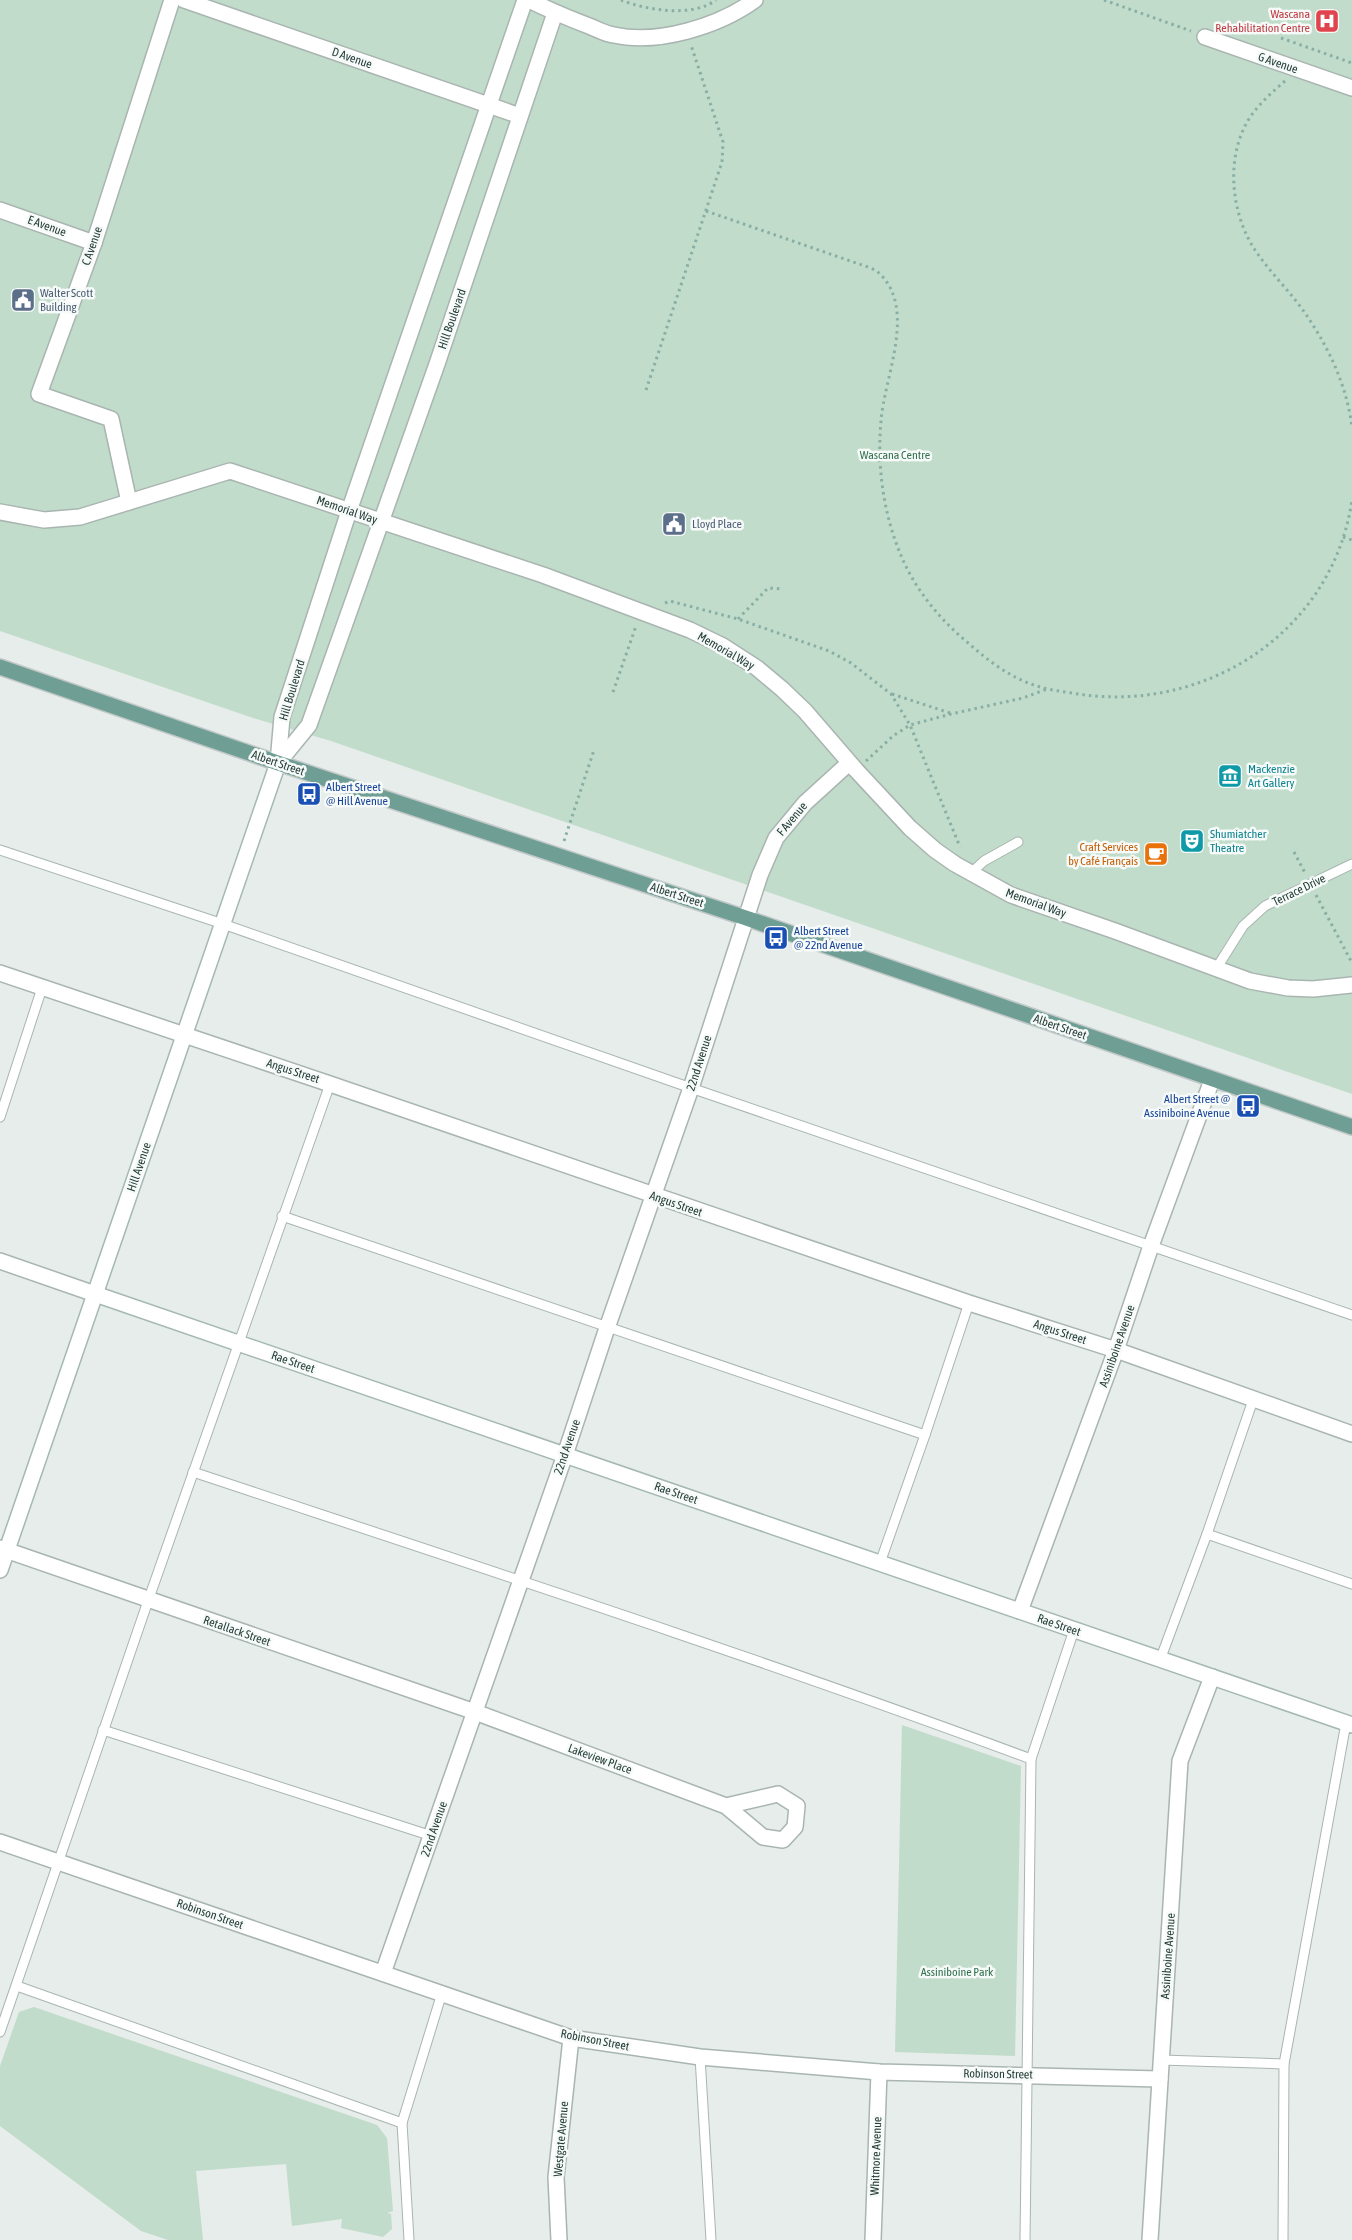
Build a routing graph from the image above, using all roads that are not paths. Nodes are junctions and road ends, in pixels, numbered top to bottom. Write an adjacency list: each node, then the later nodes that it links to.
1 (172, 0): 12 (street, C Avenue)
2 (184, 0): 9 (street, D Avenue)
3 (525, 0): 9 (street, Hill Boulevard)
4 (529, 0): 6 (street)
5 (755, 0): 6 (street)
6 (555, 13): 10 (street, Hill Boulevard)
7 (1205, 37): 8 (street, G Avenue)
8 (1352, 88)
9 (489, 106): 10 (street, D Avenue); 14 (street, Hill Boulevard)
10 (520, 116): 16 (street, Hill Boulevard)
11 (0, 210): 12 (street, E Avenue)
12 (94, 243): 13 (street, C Avenue)
13 (129, 502): 14 (street, Memorial Way); 15 (street, Memorial Way)
14 (349, 511): 16 (street, Memorial Way); 18 (street, Hill Boulevard)
15 (0, 512)
16 (380, 522): 18 (street, Hill Boulevard); 19 (street, Memorial Way)
17 (0, 667): 18 (main road, Albert Street)
18 (278, 763): 24 (main road, Albert Street); 25 (street, Hill Avenue)
19 (853, 766): 23 (street, Memorial Way); 24 (street, F Avenue)
20 (1018, 842): 23 (lane)
21 (0, 850): 25 (lane)
22 (1352, 864): 26 (lane, Terrace Drive)
23 (971, 873): 26 (street, Memorial Way)
24 (746, 918): 31 (main road, Albert Street); 33 (street, 22nd Avenue)
25 (222, 924): 30 (street, Hill Avenue); 33 (lane)
26 (1216, 969): 28 (street, Memorial Way)
27 (0, 974): 29 (street, Angus Street)
28 (1352, 985)
29 (42, 988): 30 (street, Angus Street); 34 (lane)
30 (184, 1036): 32 (street, Angus Street); 40 (street, Hill Avenue)
31 (1212, 1080): 35 (main road, Albert Street); 38 (street, Assiniboine Avenue)
32 (330, 1084): 36 (street, Angus Street); 37 (lane)
33 (691, 1088): 36 (street, 22nd Avenue); 38 (lane)
34 (0, 1114)
35 (1352, 1127)
36 (653, 1196): 41 (street, Angus Street); 43 (street, 22nd Avenue)
37 (282, 1216): 43 (lane); 44 (lane)
38 (1151, 1246): 42 (lane); 45 (street, Assiniboine Avenue)
39 (0, 1261): 40 (street, Rae Street)
40 (95, 1294): 44 (street, Rae Street); 52 (street, Hill Avenue)
41 (968, 1303): 45 (street, Angus Street); 48 (lane)
42 (1352, 1315)
43 (607, 1328): 48 (lane); 49 (street, 22nd Avenue)
44 (238, 1343): 49 (street, Rae Street); 50 (lane)
45 (1116, 1350): 46 (street, Angus Street); 58 (street, Assiniboine Avenue)
46 (1253, 1400): 47 (street, Angus Street); 51 (lane)
47 (1352, 1434)
48 (925, 1435): 53 (lane)
49 (565, 1455): 53 (street, Rae Street); 55 (street, 22nd Avenue)
50 (193, 1472): 55 (lane); 57 (lane)
51 (1207, 1534): 56 (lane); 60 (lane)
52 (3, 1549): 54 (street, Hill Avenue); 57 (street, Retallack Street)
53 (880, 1563): 58 (street, Rae Street)
54 (0, 1570)
55 (521, 1581): 62 (street, 22nd Avenue); 65 (lane)
56 (1352, 1584)
57 (148, 1601): 62 (street, Retallack Street); 64 (lane)
58 (1020, 1611): 59 (street, Rae Street)
59 (1074, 1630): 60 (street, Rae Street); 65 (lane)
60 (1160, 1660): 61 (street, Rae Street)
61 (1212, 1677): 63 (street, Rae Street); 76 (street, Assiniboine Avenue)
62 (475, 1712): 66 (street, Lakeview Place); 67 (street, 22nd Avenue)
63 (1349, 1724): 77 (lane)
64 (103, 1730): 67 (lane); 69 (lane)
65 (1031, 1759): 79 (lane)
66 (726, 1806)
67 (432, 1836): 70 (street, 22nd Avenue)
68 (0, 1842): 69 (street, Robinson Street)
69 (58, 1862): 70 (street, Robinson Street); 71 (lane)
70 (383, 1973): 72 (street, Robinson Street)
71 (17, 1986): 73 (lane); 81 (lane)
72 (442, 1993): 74 (street, Robinson Street); 81 (lane)
73 (0, 2032)
74 (571, 2038): 75 (street, Robinson Street); 83 (street, Westgate Avenue)
75 (700, 2057): 78 (street, Robinson Street); 84 (lane)
76 (1161, 2060): 77 (lane); 80 (street, Assiniboine Avenue)
77 (1284, 2064): 88 (lane)
78 (879, 2072): 79 (street, Robinson Street); 85 (street, Whitmore Avenue)
79 (1025, 2075): 80 (street, Robinson Street); 86 (lane)
80 (1160, 2080): 87 (street, Assiniboine Avenue)
81 (402, 2124): 82 (lane)
82 (408, 2240)
83 (559, 2240)
84 (711, 2240)
85 (874, 2240)
86 (1025, 2240)
87 (1150, 2240)
88 (1283, 2240)

